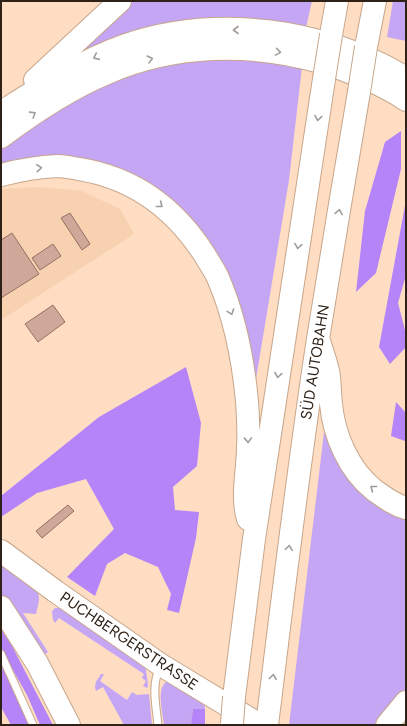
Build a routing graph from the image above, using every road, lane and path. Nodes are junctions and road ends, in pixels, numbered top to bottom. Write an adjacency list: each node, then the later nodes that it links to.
1 (120, 1): 6 (main road)
2 (337, 1): 11 (main road, one-way to 11, bridge)
3 (375, 1): 9 (main road, SÜD AUTOBAHN, one-way to 3, bridge)
4 (406, 78): 6 (main road, one-way to 6)
5 (406, 100): 7 (main road, one-way to 5)
6 (2, 112)
7 (1, 137)
8 (1, 174): 11 (main road, one-way to 11)
9 (318, 340): 10 (main road, one-way to 9); 17 (main road, SÜD AUTOBAHN, one-way to 9)
10 (406, 508)
11 (254, 539): 21 (main road, bridge)
12 (1, 551): 15 (main road, PUCHBERGERSTRASSE)
13 (1, 607): 19 (main road)
14 (1, 654): 18 (lane)
15 (161, 665): 17 (main road, PUCHBERGERSTRASSE); 20 (lane)
16 (406, 702): 22 (main road)
17 (265, 722)
18 (33, 725)
19 (69, 725)
20 (158, 725)
21 (232, 725)
22 (387, 725)

